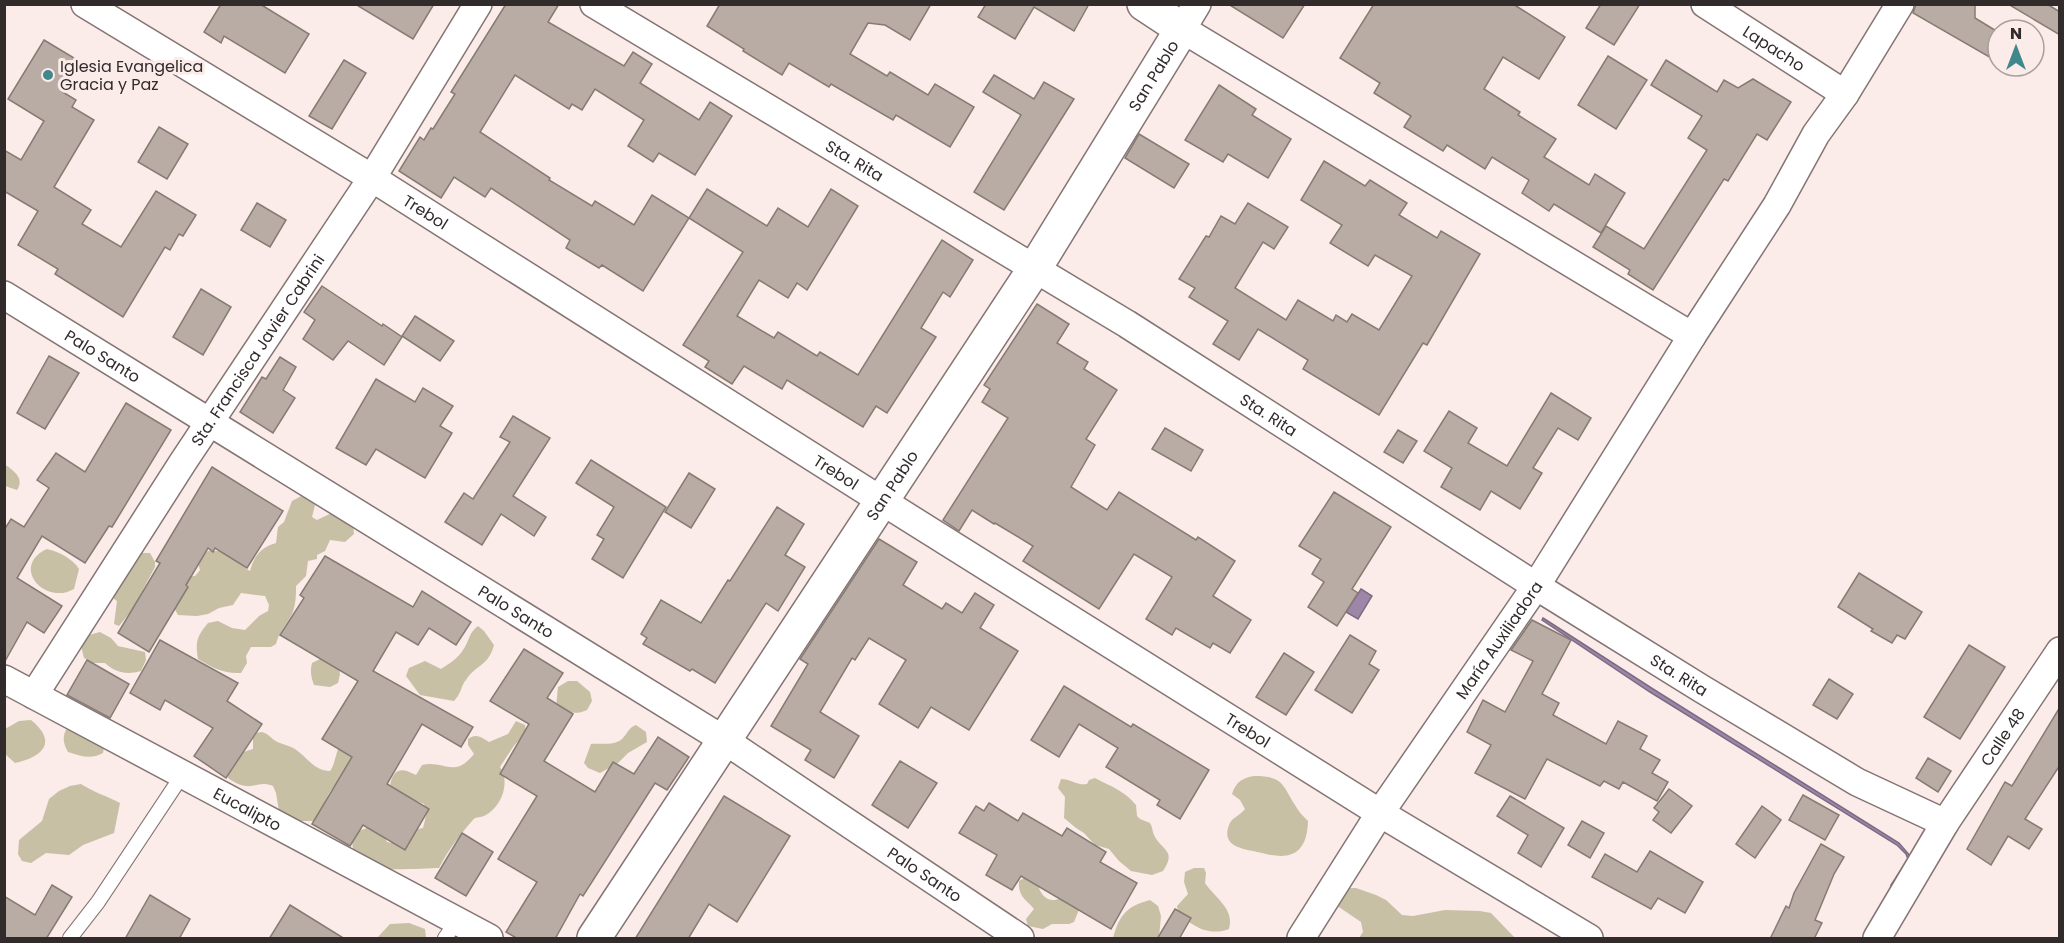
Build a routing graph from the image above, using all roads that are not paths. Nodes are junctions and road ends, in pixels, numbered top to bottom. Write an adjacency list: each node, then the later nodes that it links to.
1 (84, 4): 9 (street, Trebol)
2 (478, 4): 9 (street, Sta. Francisca Javier Cabrini)
3 (594, 4): 10 (street, Sta. Rita)
4 (1144, 4): 7 (street)
5 (1705, 4): 8 (street, Lapacho)
6 (1900, 4): 8 (street, María Auxiliadora)
7 (1190, 17): 10 (street, San Pablo); 12 (street)
8 (1845, 94): 12 (street, María Auxiliadora)
9 (372, 178): 13 (street, Sta. Francisca Javier Cabrini); 14 (street, Trebol)
10 (1035, 268): 14 (street, San Pablo); 15 (street, Sta. Rita)
11 (4, 295): 13 (street, Palo Santo)
12 (1692, 336): 15 (street, María Auxiliadora)
13 (210, 421): 18 (street, Sta. Francisca Javier Cabrini); 19 (street, Palo Santo)
14 (882, 501): 19 (street, San Pablo); 21 (street, Trebol)
15 (1536, 586): 21 (street, María Auxiliadora); 22 (street, Sta. Rita)
16 (2060, 651): 22 (street, Calle 48)
17 (4, 679): 18 (street, Eucalipto)
18 (34, 694): 20 (street, Eucalipto)
19 (724, 740): 26 (street, San Pablo); 27 (street, Palo Santo)
20 (183, 774): 23 (street, Eucalipto); 24 (lane)
21 (1380, 813): 28 (street, María Auxiliadora); 29 (street, Trebol)
22 (1945, 824): 30 (street, Calle 48)
23 (451, 930): 25 (street, Eucalipto)
24 (70, 939)
25 (489, 939)
26 (594, 939)
27 (1020, 939)
28 (1301, 939)
29 (1589, 939)
30 (1877, 939)

